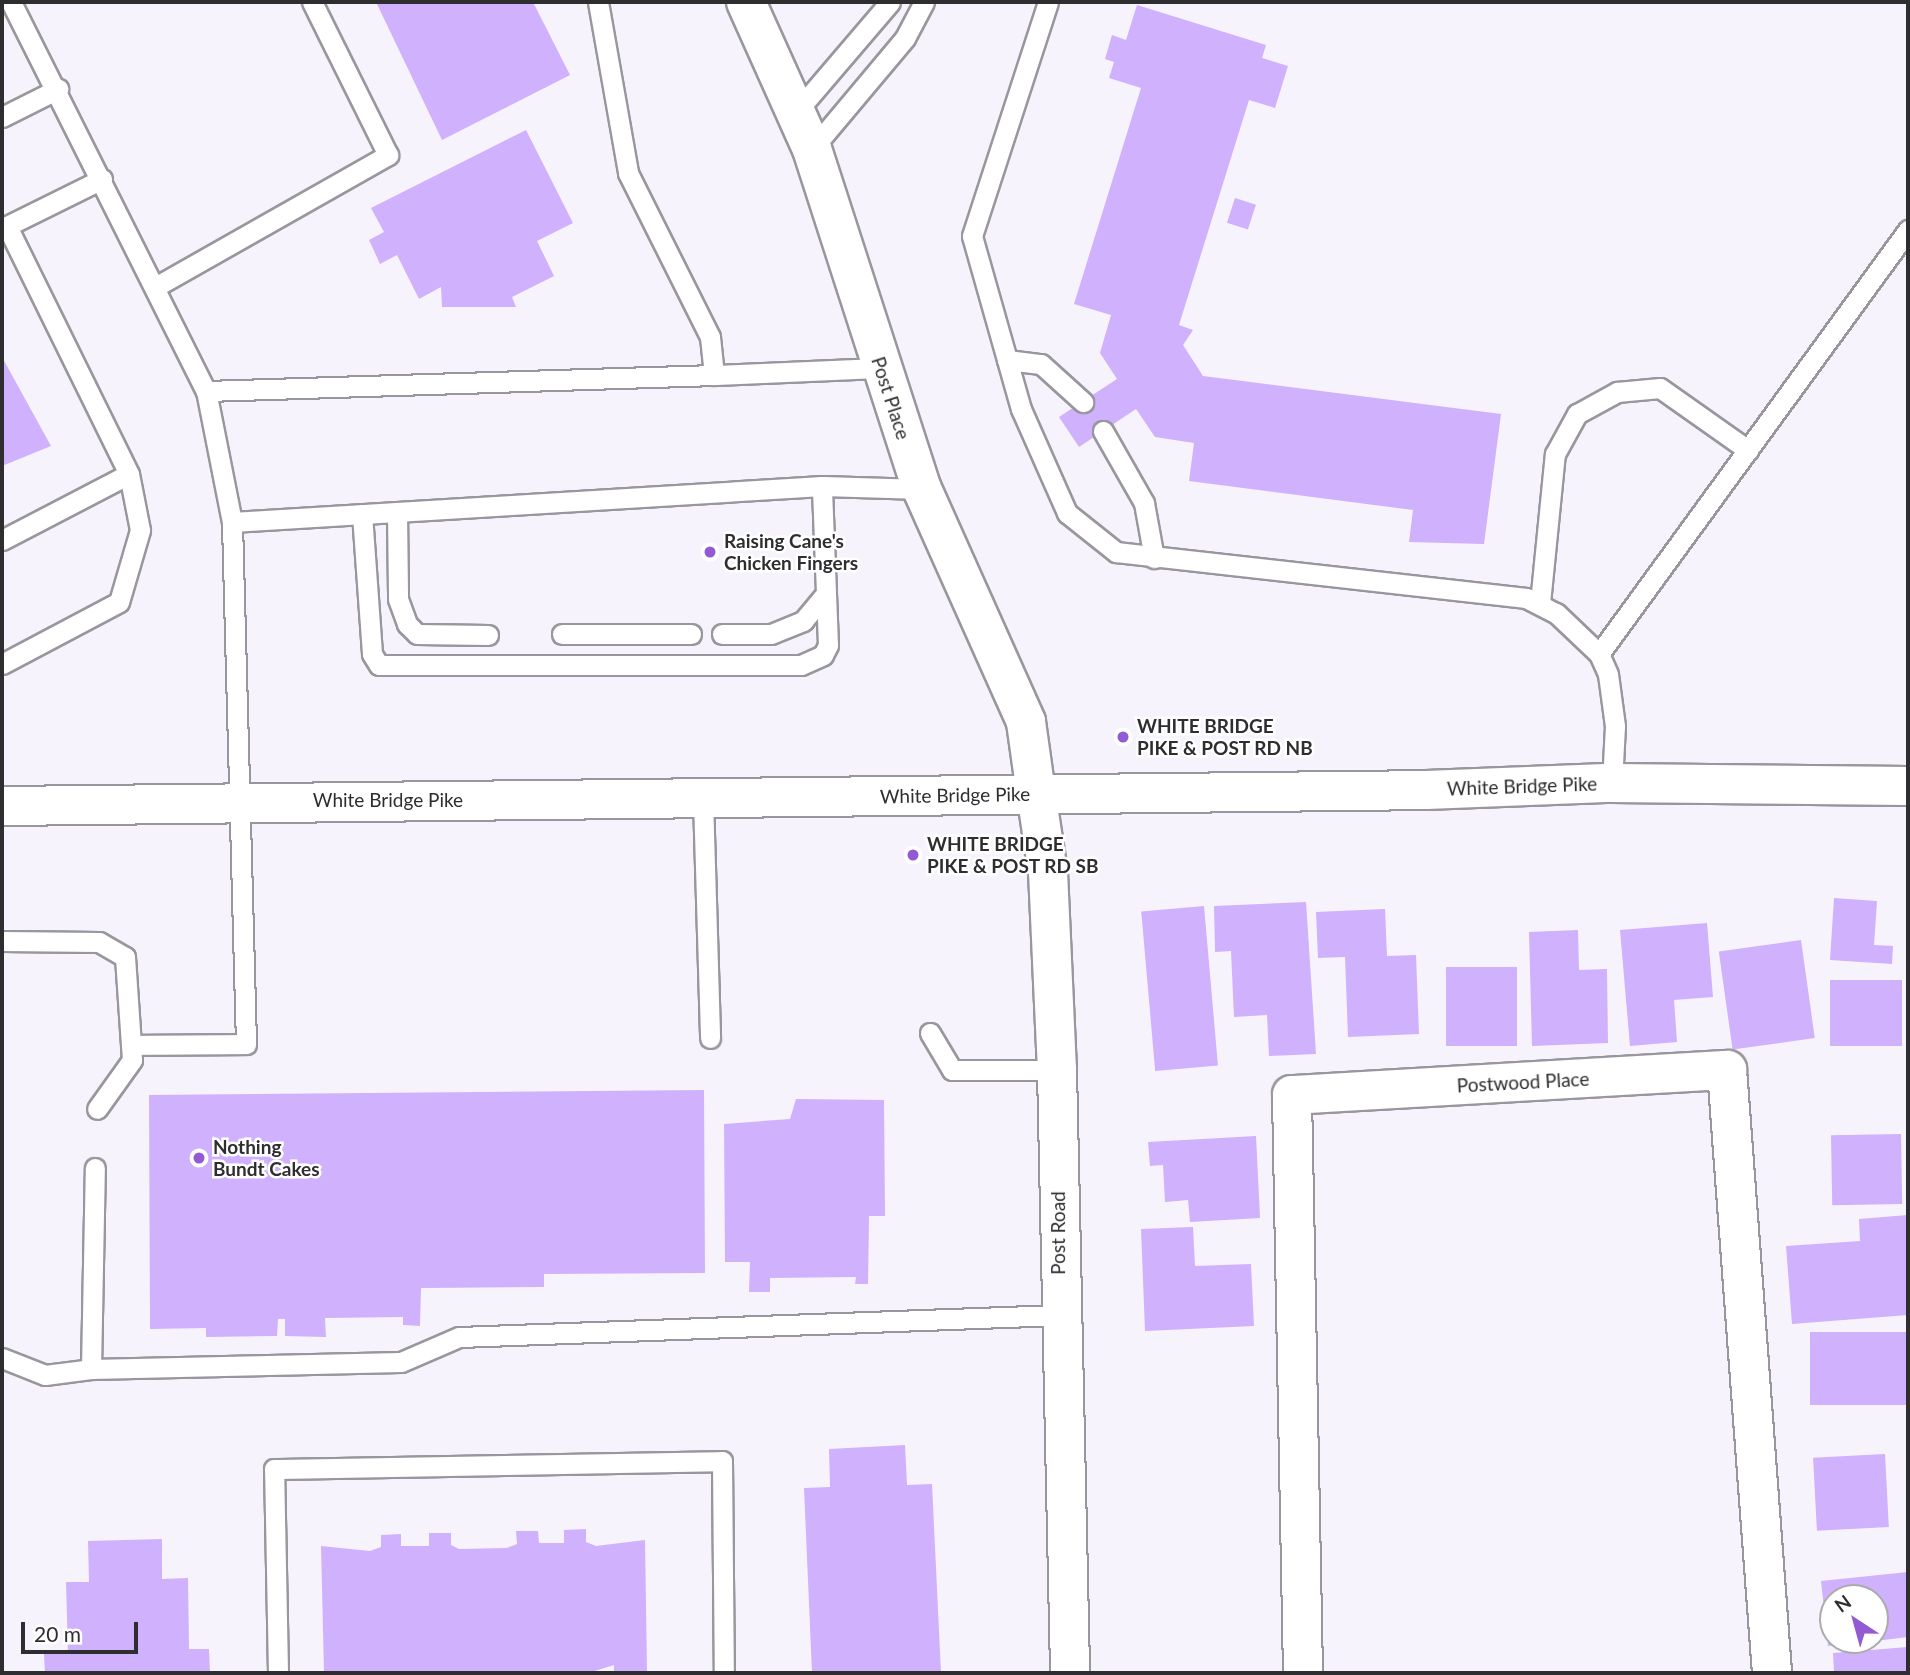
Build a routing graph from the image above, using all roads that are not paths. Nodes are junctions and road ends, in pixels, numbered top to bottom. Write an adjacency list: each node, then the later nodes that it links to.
1 (11, 2): 8 (lane)
2 (312, 2): 14 (lane)
3 (598, 2): 17 (lane)
4 (746, 2): 9 (street, Post Place)
5 (890, 2): 9 (lane)
6 (924, 2): 11 (lane)
7 (1048, 2): 15 (lane)
8 (58, 89): 10 (lane); 12 (lane)
9 (797, 111): 11 (street, Post Place)
10 (2, 117)
11 (812, 149): 16 (street, Post Place)
12 (102, 178): 14 (lane); 22 (lane)
13 (1908, 230): 21 (lane)
14 (155, 287): 18 (lane)
15 (1007, 360): 19 (lane); 29 (lane)
16 (881, 368): 17 (lane); 24 (street, Post Place)
17 (714, 375): 18 (lane)
18 (206, 391): 27 (lane)
19 (1083, 402)
20 (1103, 431): 29 (lane)
21 (1748, 450): 31 (lane); 36 (lane)
22 (129, 474): 28 (lane); 37 (lane)
23 (821, 486): 24 (lane); 25 (lane); 30 (lane)
24 (922, 489): 40 (street, Post Place)
25 (397, 512): 26 (lane); 34 (lane)
26 (362, 514): 27 (lane); 30 (lane)
27 (232, 522): 42 (lane)
28 (2, 540)
29 (1154, 558): 31 (lane)
30 (826, 594): 33 (lane)
31 (1540, 603): 36 (lane)
32 (691, 634): 35 (lane)
33 (722, 634)
34 (488, 635)
35 (562, 635)
36 (1599, 654): 38 (lane)
37 (2, 664)
38 (1612, 782): 39 (street, White Bridge Pike); 40 (street, White Bridge Pike)
39 (1908, 786)
40 (1036, 793): 41 (street, White Bridge Pike); 48 (street, Post Road)
41 (703, 799): 42 (street, White Bridge Pike); 46 (lane)
42 (237, 800): 43 (street, White Bridge Pike); 47 (lane)
43 (2, 806)
44 (2, 941): 47 (lane)
45 (930, 1033): 48 (lane)
46 (709, 1038)
47 (132, 1053): 49 (lane)
48 (1057, 1070): 51 (street, Post Road)
49 (97, 1110)
50 (95, 1168): 53 (lane)
51 (1058, 1315): 53 (lane); 56 (street, Post Road)
52 (2, 1358): 53 (lane)
53 (91, 1369)
54 (278, 1673): 55 (lane)
55 (724, 1673)
56 (1070, 1673)
57 (1303, 1673): 58 (street, Postwood Place)
58 (1772, 1673)

